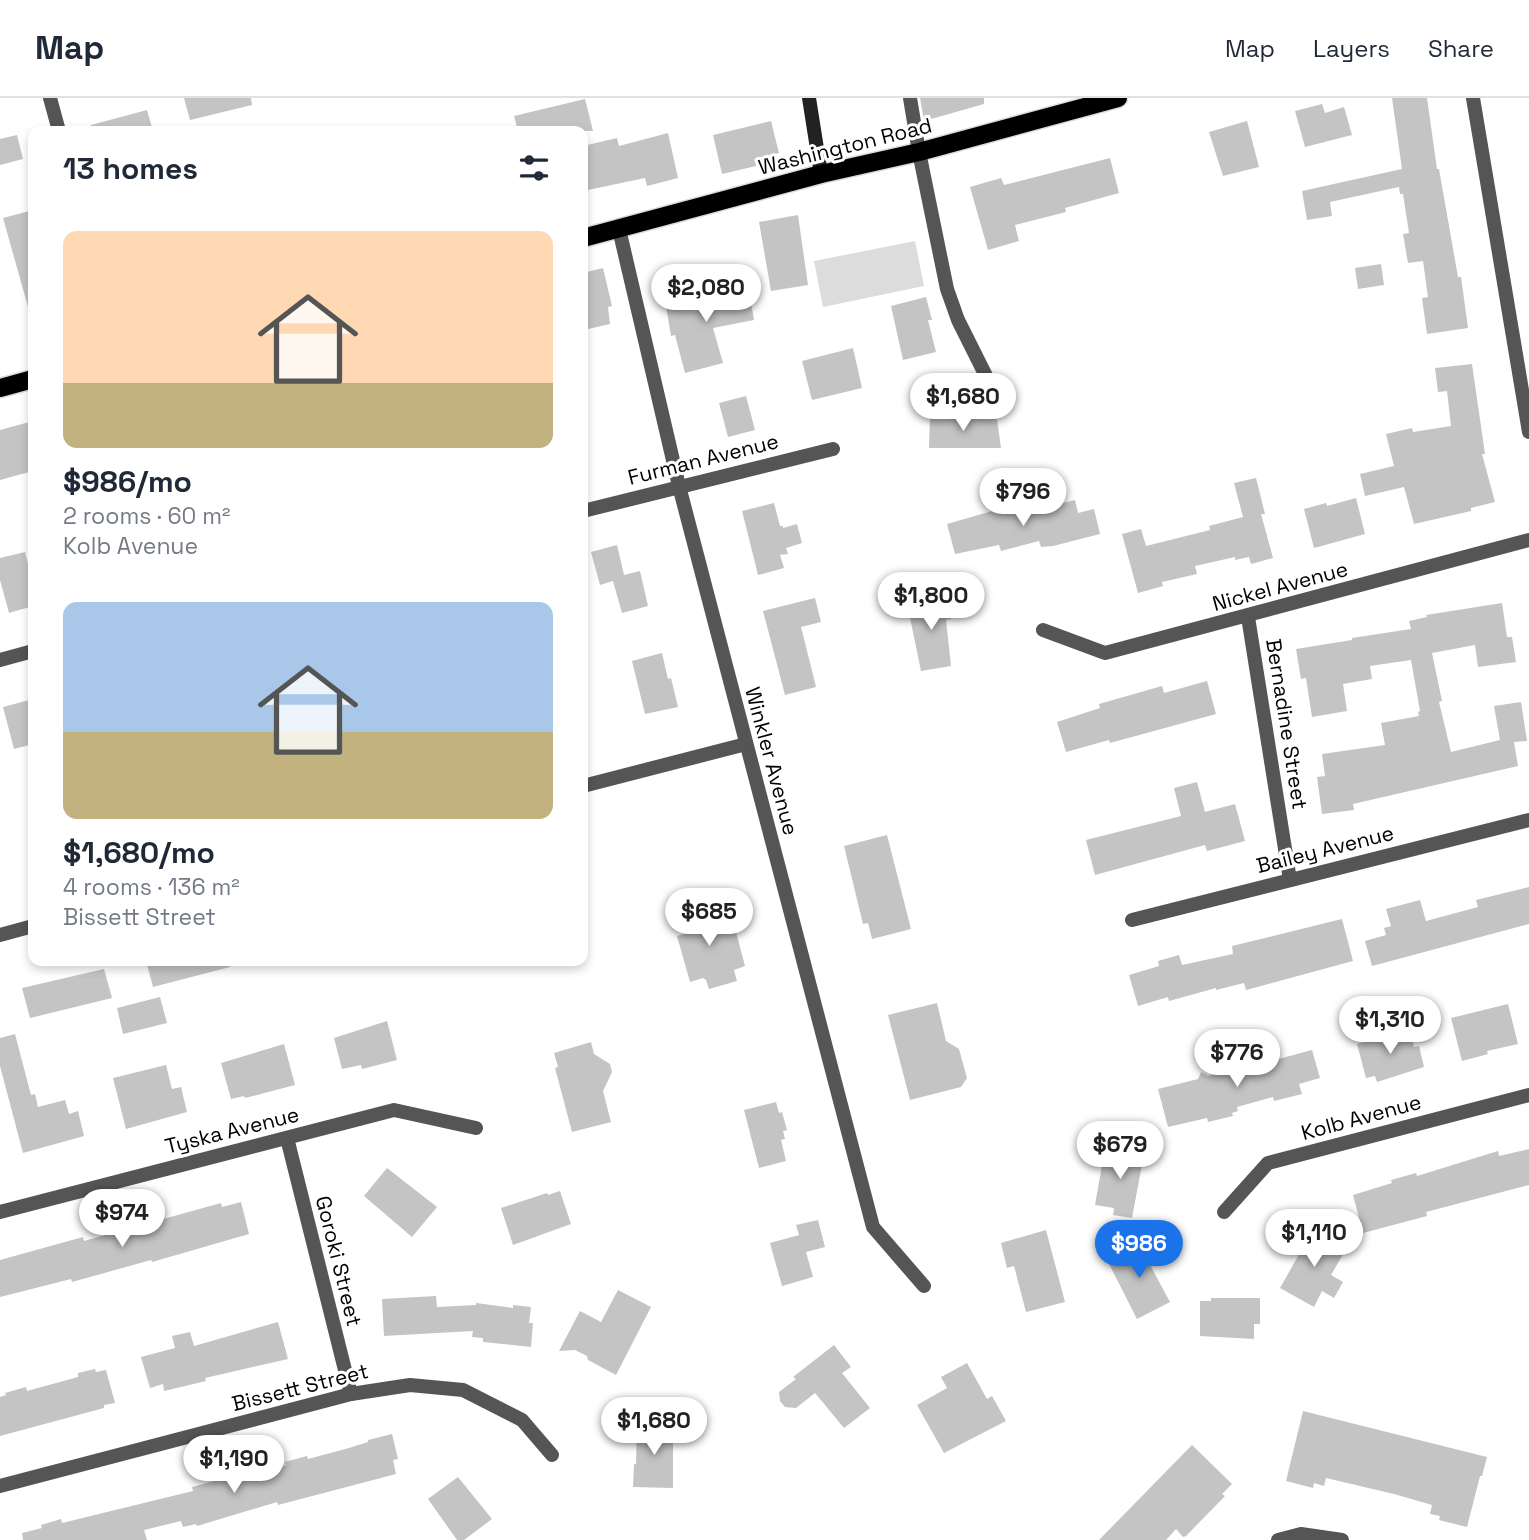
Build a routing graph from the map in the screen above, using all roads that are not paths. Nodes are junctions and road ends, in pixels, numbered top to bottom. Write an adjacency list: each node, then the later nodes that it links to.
1 (50, 98): 6 (street)
2 (809, 98): 8 (main road)
3 (910, 98): 7 (street)
4 (1118, 98): 7 (main road, Washington Road)
5 (1473, 98): 14 (street)
6 (58, 126)
7 (919, 152): 8 (main road, Washington Road); 11 (street)
8 (821, 174): 9 (main road, Washington Road)
9 (619, 229): 10 (main road, Washington Road); 16 (street, Winkler Avenue)
10 (588, 237)
11 (987, 378)
12 (28, 380): 13 (main road)
13 (0, 388)
14 (1529, 432)
15 (833, 449): 16 (street, Furman Avenue)
16 (679, 486): 17 (street, Furman Avenue); 23 (street, Winkler Avenue)
17 (588, 510)
18 (1529, 540): 19 (street, Nickel Avenue)
19 (1248, 617): 20 (street, Nickel Avenue); 26 (street, Bernadine Street)
20 (1043, 630)
21 (28, 652): 22 (street)
22 (0, 660)
23 (746, 744): 24 (street); 35 (street, Winkler Avenue)
24 (588, 785)
25 (1529, 820): 26 (street, Bailey Avenue)
26 (1290, 880): 27 (street, Bailey Avenue)
27 (1132, 920)
28 (28, 927): 29 (street)
29 (0, 935)
30 (1529, 1095): 34 (street, Kolb Avenue)
31 (476, 1128): 32 (street, Tyska Avenue)
32 (287, 1138): 33 (street, Tyska Avenue); 36 (street, Goroki Street)
33 (0, 1212)
34 (1224, 1212)
35 (923, 1286)
36 (351, 1394): 37 (street, Bissett Street); 38 (street, Bissett Street)
37 (552, 1455)
38 (0, 1486)
39 (1278, 1540): 40 (street)
40 (1342, 1540)

